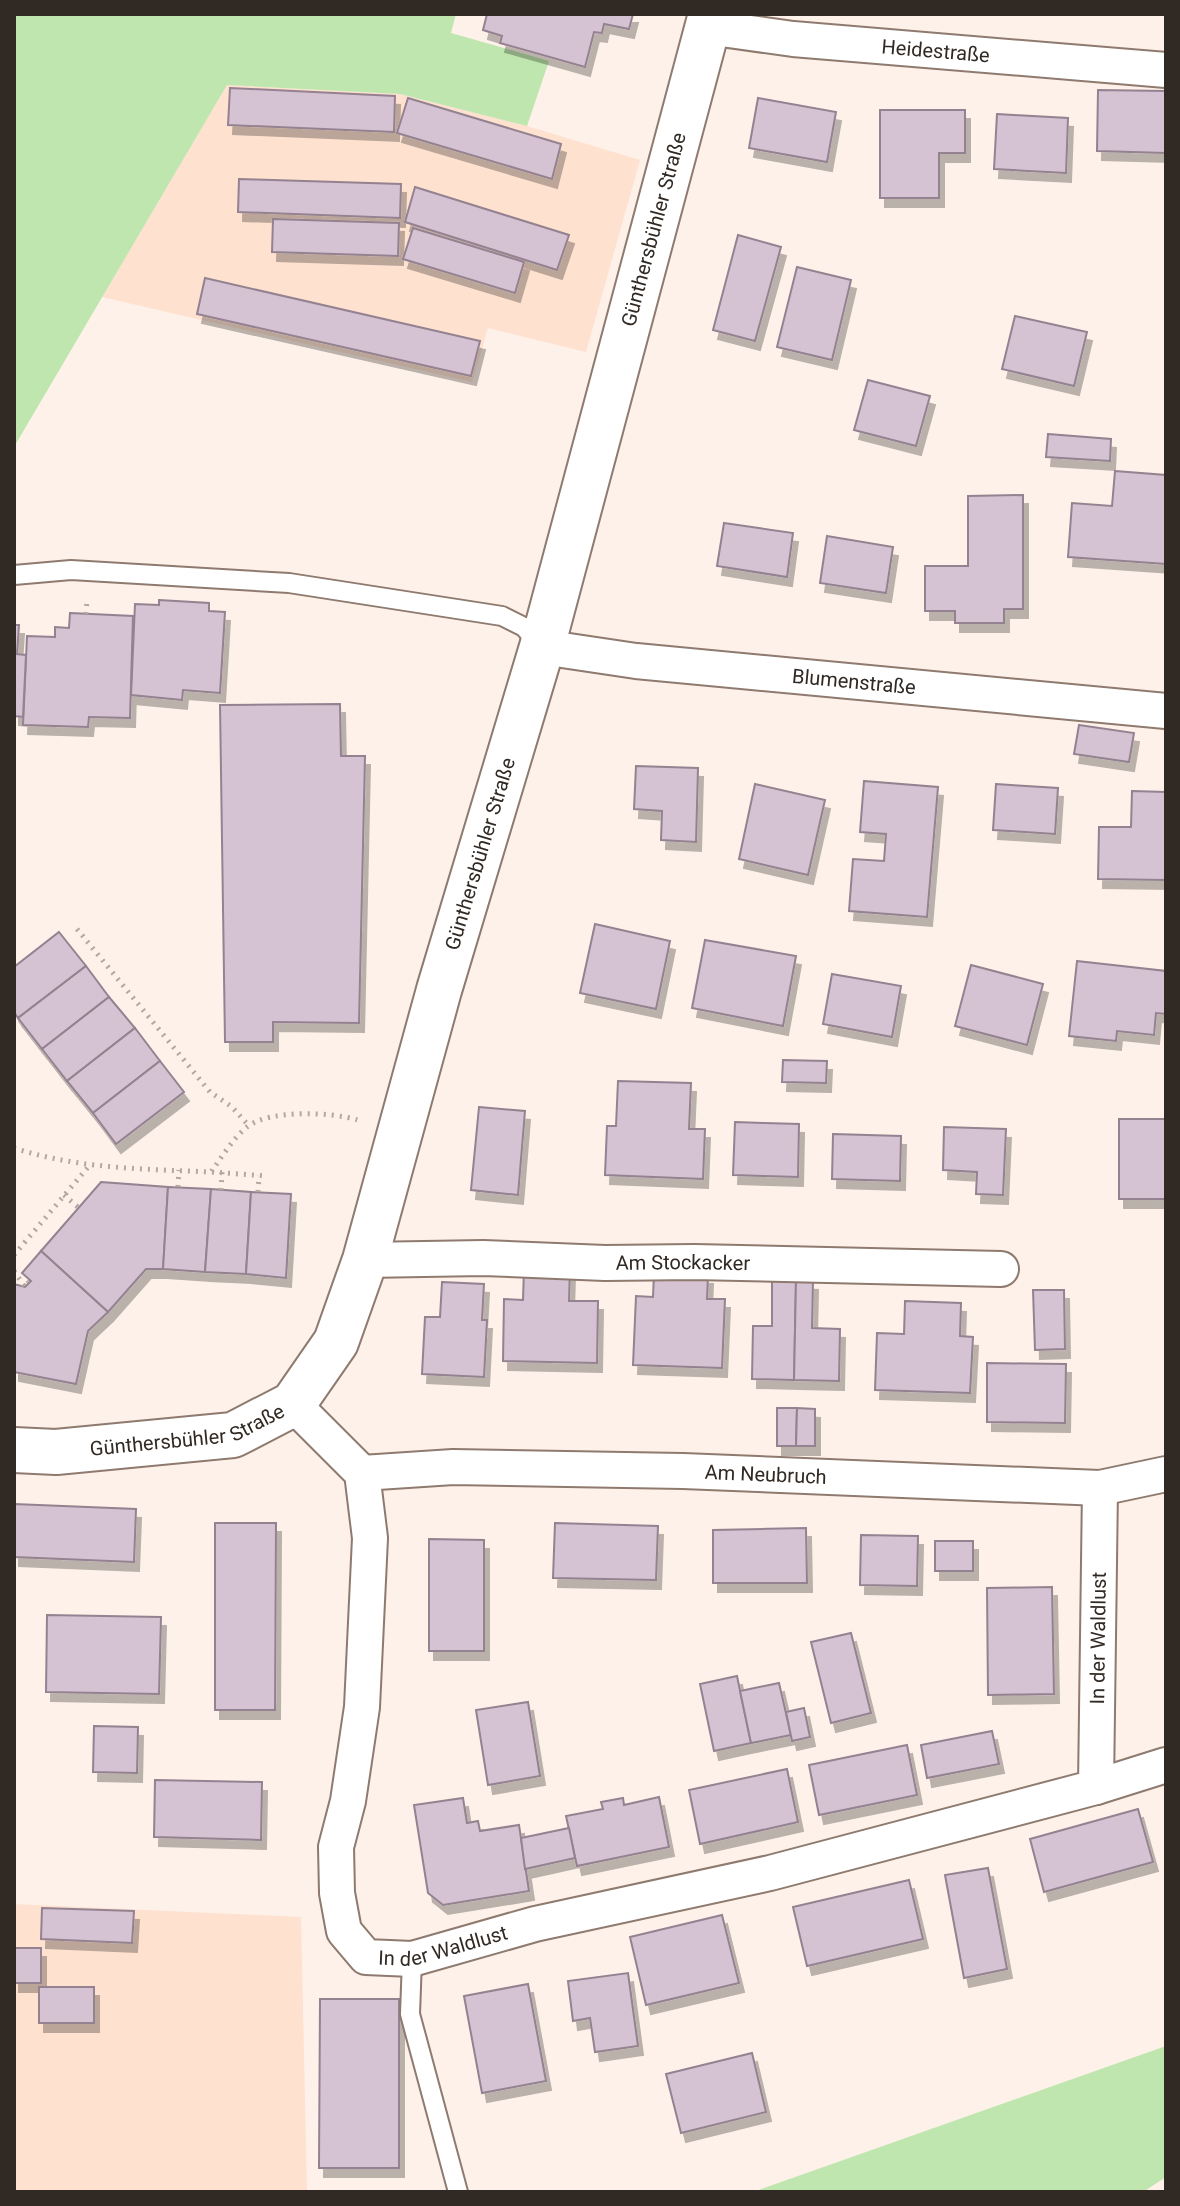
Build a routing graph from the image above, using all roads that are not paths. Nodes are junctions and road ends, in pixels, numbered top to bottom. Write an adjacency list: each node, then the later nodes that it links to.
1 (709, 20): 2 (street, Heidestraße); 4 (street, Günthersbühler Straße)
2 (1166, 70)
3 (14, 575): 4 (lane)
4 (542, 647): 5 (street, Blumenstraße); 6 (street, Günthersbühler Straße)
5 (1166, 711)
6 (365, 1260): 7 (street, Am Stockacker); 8 (street, Günthersbühler Straße)
7 (1001, 1269)
8 (293, 1404): 9 (street, Günthersbühler Straße); 10 (street)
9 (14, 1450)
10 (362, 1473): 12 (street, Am Neubruch); 15 (street, In der Waldlust)
11 (1166, 1474): 12 (street, Am Neubruch)
12 (1100, 1488): 14 (street, In der Waldlust)
13 (1166, 1765): 14 (street, In der Waldlust)
14 (1096, 1787): 15 (street, In der Waldlust)
15 (412, 1959): 16 (lane)
16 (458, 2192)

